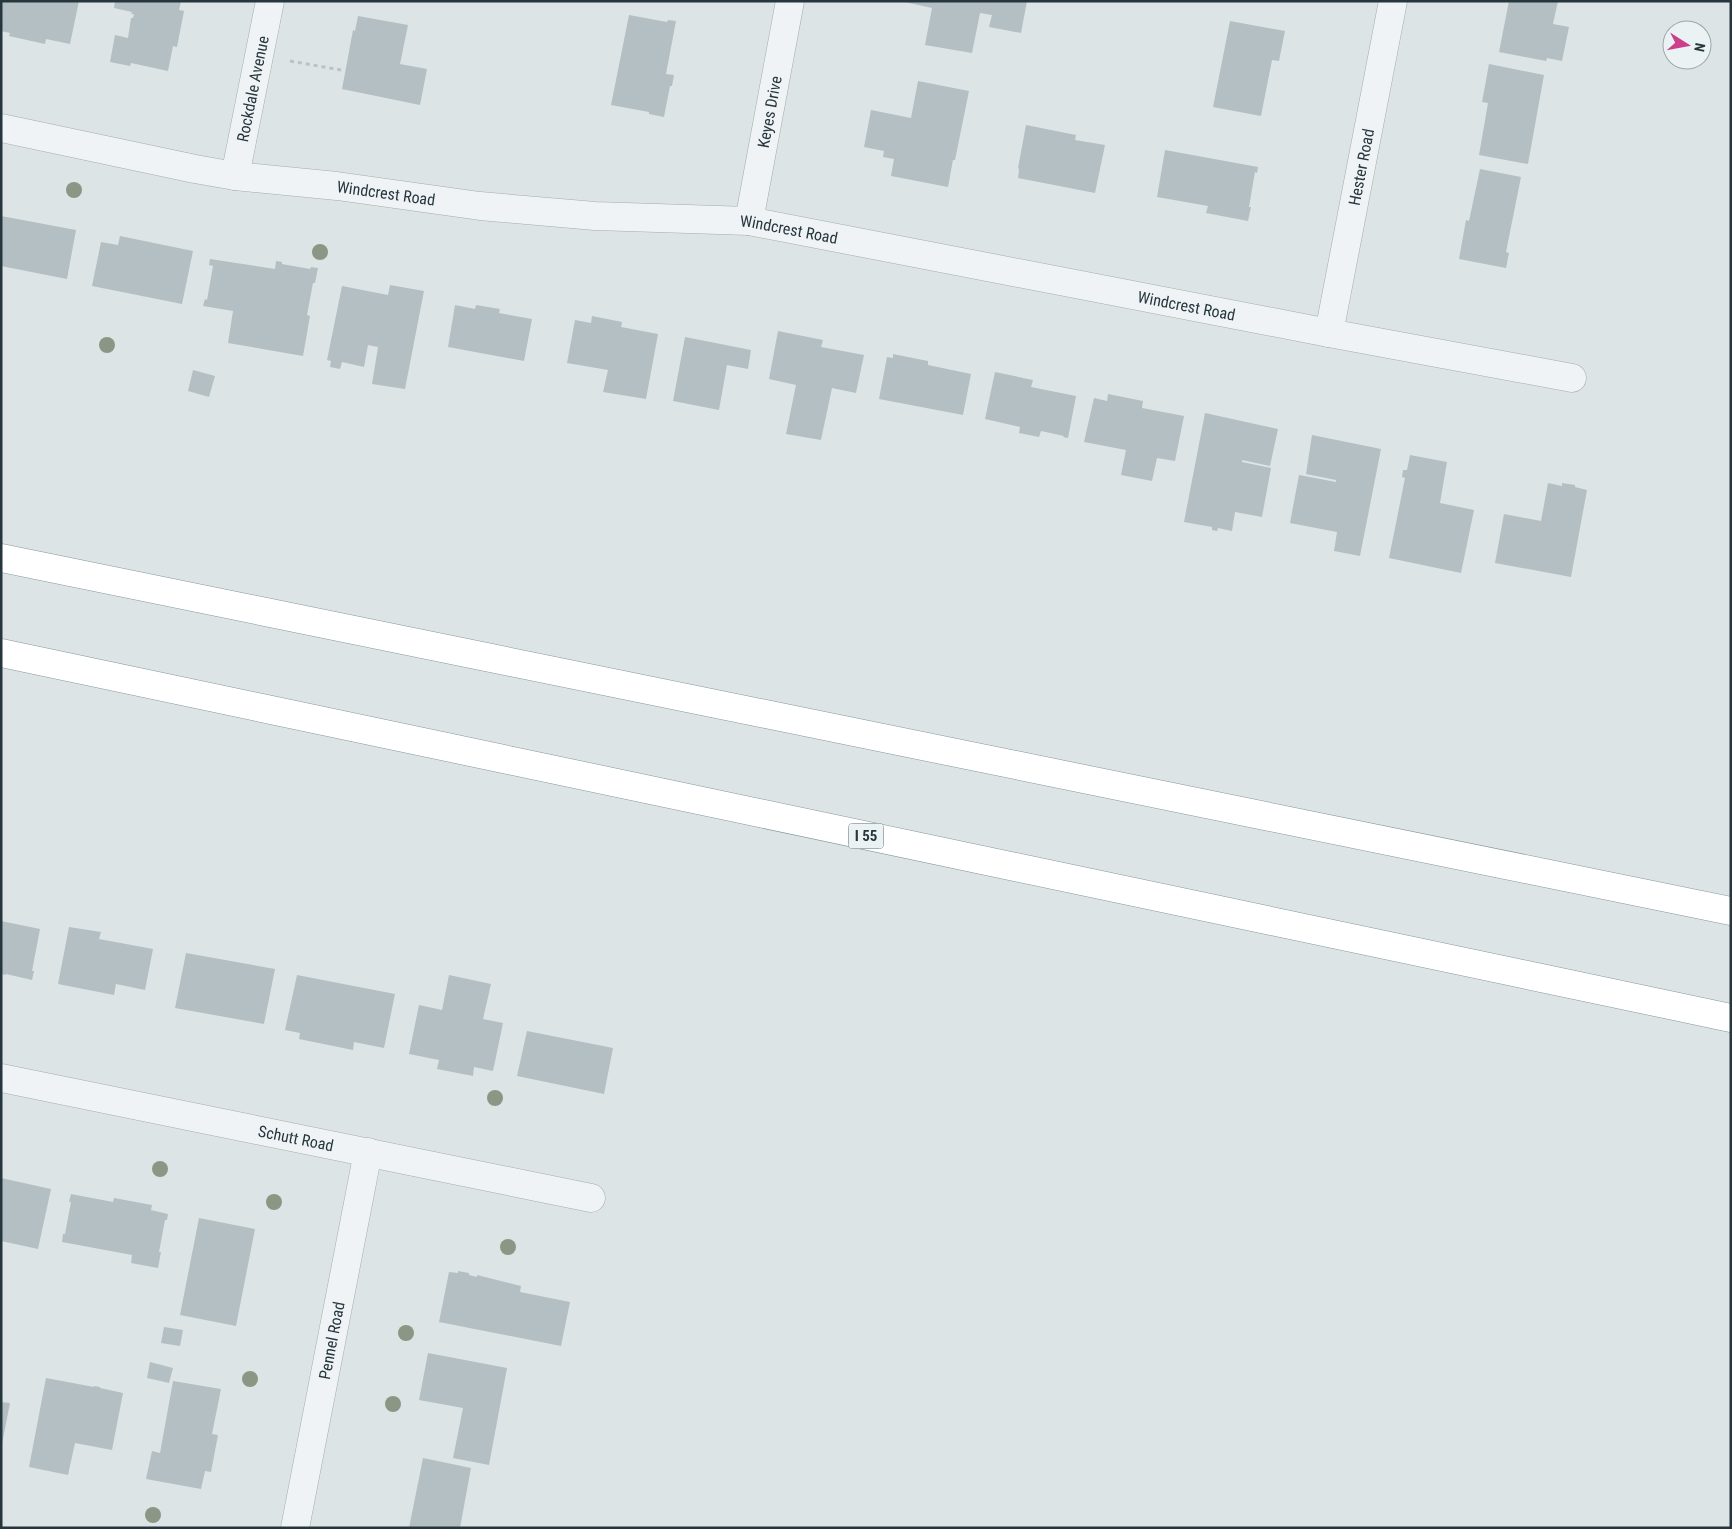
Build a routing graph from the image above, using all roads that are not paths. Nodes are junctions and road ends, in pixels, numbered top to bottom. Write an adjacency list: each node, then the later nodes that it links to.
1 (270, 1): 5 (street, Rockdale Avenue)
2 (790, 1): 6 (street, Keyes Drive)
3 (1393, 1): 7 (street, Hester Road)
4 (1, 128): 5 (street, Windcrest Road)
5 (235, 176): 6 (street, Windcrest Road)
6 (749, 221): 7 (street, Windcrest Road)
7 (1329, 333): 8 (street, Windcrest Road)
8 (1572, 378)
9 (1, 558): 11 (highway)
10 (1, 654): 12 (highway, I 55)
11 (1731, 911)
12 (1731, 1018)
13 (1, 1078): 14 (street, Schutt Road)
14 (368, 1152): 15 (street, Schutt Road); 16 (street, Pennel Road)
15 (591, 1198)
16 (296, 1528)

